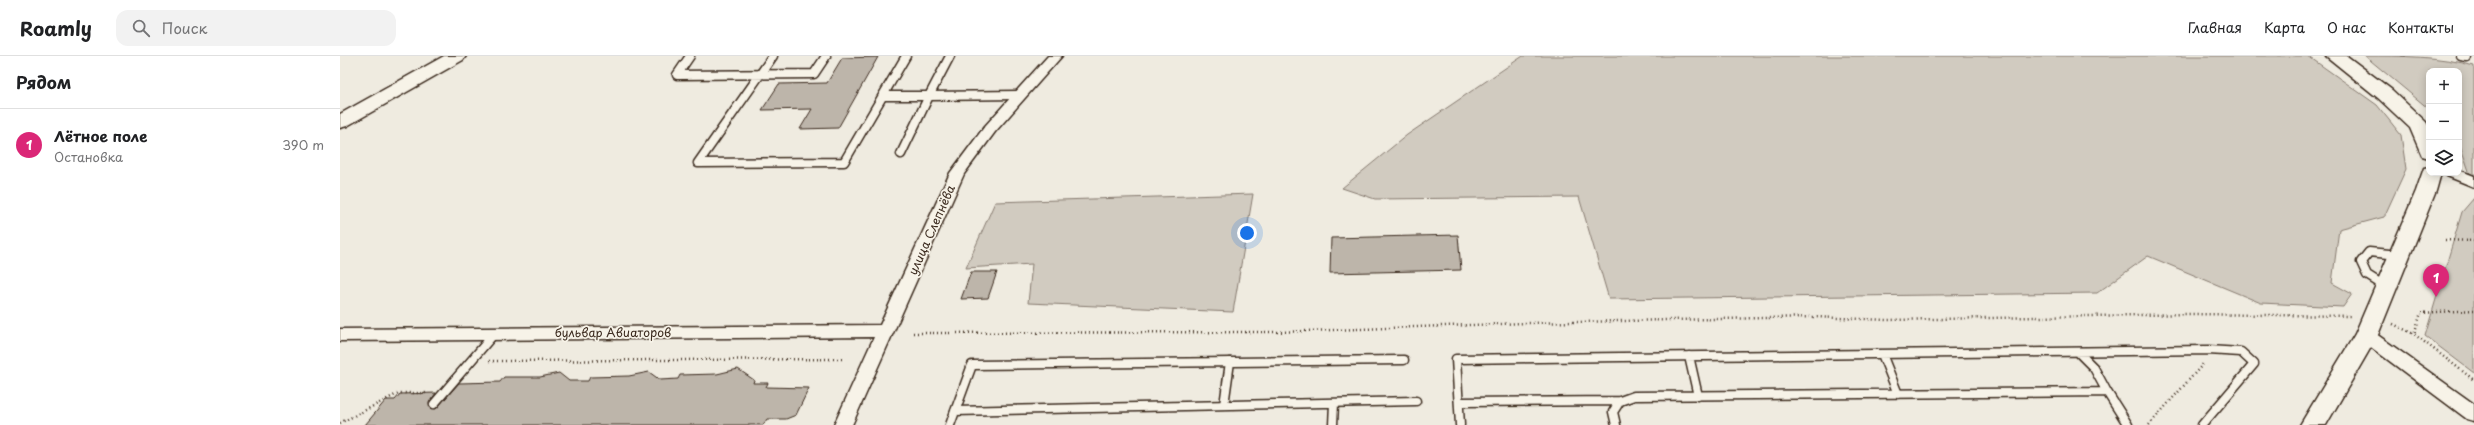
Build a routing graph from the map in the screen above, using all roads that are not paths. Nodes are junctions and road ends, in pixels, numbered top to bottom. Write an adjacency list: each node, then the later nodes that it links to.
1 (457, 56): 13 (street)
2 (690, 56): 9 (lane)
3 (773, 56): 9 (lane)
4 (826, 56): 9 (lane)
5 (906, 56): 11 (lane)
6 (950, 56): 12 (lane)
7 (1055, 56): 10 (street, улица Слепнёва)
8 (2336, 56): 14 (street)
9 (760, 75): 11 (lane)
10 (1019, 95): 12 (lane); 22 (street, улица Слепнёва)
11 (882, 96): 12 (lane)
12 (929, 96): 15 (lane)
13 (340, 122)
14 (2426, 144)
15 (901, 154)
16 (2430, 176): 19 (street)
17 (2459, 176): 18 (street)
18 (2474, 182)
19 (2399, 255): 20 (street); 20 (lane)
20 (2386, 287): 21 (street)
21 (2370, 325): 40 (street); 48 (street)
22 (886, 331): 23 (street, бульвар Авиаторов); 41 (street, улица Слепнёва)
23 (494, 334): 24 (street, бульвар Авиаторов); 37 (lane)
24 (340, 335)
25 (2078, 352): 26 (lane); 30 (lane); 47 (lane)
26 (1882, 354): 27 (lane); 31 (lane)
27 (1690, 356): 32 (lane); 35 (lane)
28 (1404, 360): 29 (lane)
29 (1230, 362): 38 (lane); 39 (lane)
30 (2107, 392): 31 (lane); 46 (lane)
31 (1898, 394): 32 (lane)
32 (1698, 396): 34 (lane)
33 (1416, 401): 36 (lane)
34 (1620, 401): 35 (lane); 45 (lane)
35 (1459, 402): 44 (lane)
36 (1334, 403): 38 (lane); 43 (lane)
37 (434, 404)
38 (1224, 405): 39 (lane)
39 (955, 411): 42 (lane)
40 (2474, 414)
41 (843, 425)
42 (950, 425)
43 (1333, 425)
44 (1460, 425)
45 (1616, 425)
46 (2128, 425)
47 (2202, 425)
48 (2313, 425)

